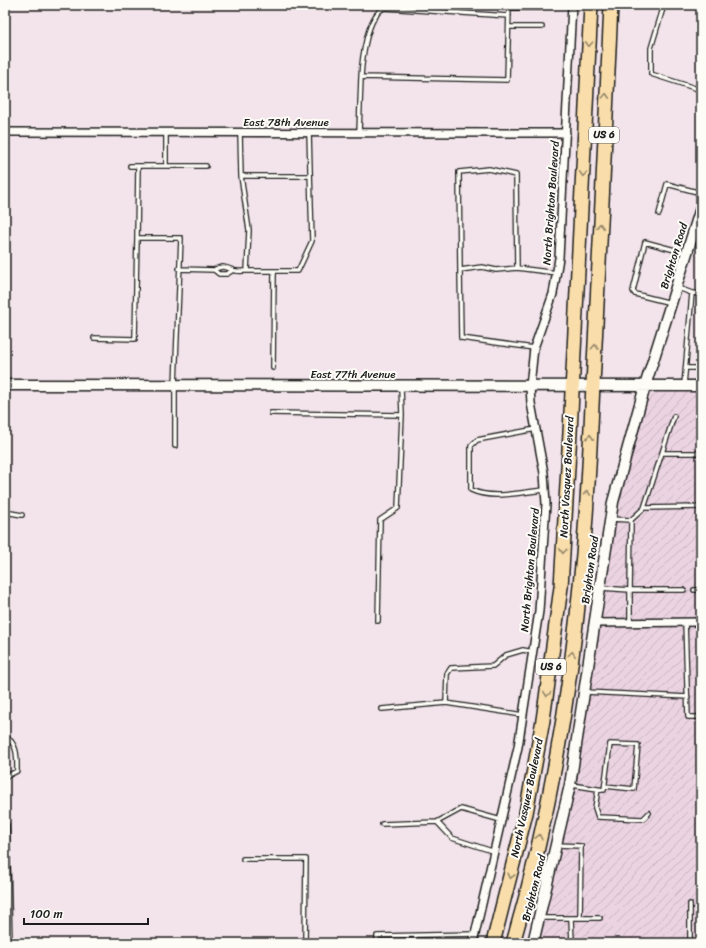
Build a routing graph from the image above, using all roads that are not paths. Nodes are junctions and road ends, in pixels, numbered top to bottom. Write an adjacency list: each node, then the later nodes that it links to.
1 (572, 5): 15 (street, North Brighton Boulevard)
2 (591, 5): 49 (highway, North Vasquez Boulevard / US 6, one-way to 49)
3 (611, 5): 50 (highway, North Vasquez Boulevard / US 6, one-way to 3)
4 (664, 5): 10 (lane)
5 (541, 8): 6 (lane)
6 (509, 16): 7 (lane); 9 (lane)
7 (509, 27): 8 (lane); 9 (lane)
8 (542, 27)
9 (361, 77): 16 (lane)
10 (701, 90)
11 (5, 132): 12 (street, East 78th Avenue)
12 (166, 133): 13 (street, East 78th Avenue); 19 (lane)
13 (240, 133): 14 (street, East 78th Avenue); 21 (lane)
14 (309, 133): 16 (street, East 78th Avenue); 22 (lane)
15 (566, 133): 16 (street, East 78th Avenue); 35 (street, North Brighton Boulevard)
16 (360, 134)
17 (130, 166): 18 (lane)
18 (138, 166): 19 (lane); 26 (lane)
19 (166, 166): 20 (lane)
20 (206, 166)
21 (241, 176): 22 (lane); 33 (lane)
22 (310, 176): 34 (lane)
23 (701, 193): 25 (lane)
24 (701, 208): 27 (street, Brighton Road)
25 (659, 214)
26 (137, 238): 29 (lane); 40 (lane)
27 (687, 253): 36 (street, Brighton Road); 39 (lane)
28 (516, 268): 32 (lane); 32 (lane); 35 (lane)
29 (179, 269): 30 (lane); 46 (lane)
30 (214, 270): 31 (lane); 31 (lane)
31 (233, 270): 33 (lane)
32 (460, 270): 41 (lane)
33 (247, 271): 34 (lane)
34 (274, 271): 42 (lane)
35 (557, 273): 41 (street, North Brighton Boulevard)
36 (676, 287): 37 (lane); 39 (street, Brighton Road)
37 (692, 293): 38 (lane); 43 (lane)
38 (701, 294)
39 (671, 303): 51 (street, Brighton Road)
40 (94, 338)
41 (534, 348): 48 (street, North Brighton Boulevard)
42 (273, 368)
43 (686, 368): 44 (lane); 52 (lane)
44 (701, 368)
45 (5, 385): 46 (street, East 77th Avenue)
46 (175, 385): 47 (street, East 77th Avenue); 58 (lane)
47 (401, 386): 48 (street, East 77th Avenue); 55 (lane)
48 (530, 386): 49 (street, East 77th Avenue); 57 (street, North Brighton Boulevard)
49 (572, 386): 50 (street, East 77th Avenue); 111 (highway, North Vasquez Boulevard / US 6, one-way to 111)
50 (593, 386): 51 (street, East 77th Avenue); 112 (highway, North Vasquez Boulevard / US 6, one-way to 50)
51 (645, 386): 52 (street, East 77th Avenue); 66 (street, Brighton Road)
52 (684, 386): 53 (street, East 77th Avenue)
53 (701, 386)
54 (271, 413): 55 (lane)
55 (402, 414): 74 (lane)
56 (674, 416): 59 (lane)
57 (536, 429): 61 (street, North Brighton Boulevard); 61 (lane)
58 (175, 446)
59 (662, 453): 60 (lane); 63 (lane)
60 (701, 453)
61 (545, 490): 79 (street, North Brighton Boulevard)
62 (701, 507): 63 (lane)
63 (644, 508): 67 (lane)
64 (5, 512): 65 (lane)
65 (22, 515)
66 (610, 518): 67 (lane); 68 (street, Brighton Road)
67 (631, 520): 69 (lane)
68 (600, 587): 69 (lane); 77 (street, Brighton Road)
69 (630, 590): 70 (lane); 78 (lane)
70 (684, 590)
71 (694, 590): 72 (lane)
72 (701, 590)
73 (701, 607): 76 (lane)
74 (378, 621)
75 (686, 622): 76 (street); 78 (street); 81 (lane)
76 (701, 622)
77 (595, 623): 78 (street); 80 (street, Brighton Road)
78 (630, 623)
79 (534, 652): 82 (lane); 84 (street, North Brighton Boulevard)
80 (585, 692): 81 (lane); 88 (street, Brighton Road)
81 (688, 697): 85 (lane)
82 (446, 703): 83 (lane); 84 (lane)
83 (382, 709)
84 (524, 715): 92 (street, North Brighton Boulevard)
85 (701, 717)
86 (5, 736): 87 (lane)
87 (5, 777)
88 (570, 785): 90 (lane); 96 (street, Brighton Road)
89 (604, 786): 89 (lane); 90 (lane)
90 (598, 789): 91 (lane)
91 (649, 813)
92 (502, 820): 93 (lane); 97 (street, North Brighton Boulevard)
93 (437, 822): 94 (lane); 97 (lane)
94 (382, 824)
95 (5, 825): 106 (lane)
96 (557, 845): 100 (street, Brighton Road); 102 (lane)
97 (495, 852): 105 (street, North Brighton Boulevard)
98 (243, 859): 107 (lane)
99 (690, 904): 115 (lane)
100 (540, 918): 101 (lane); 113 (street, Brighton Road)
101 (571, 918): 102 (lane); 114 (lane)
102 (580, 918): 103 (lane)
103 (600, 918)
104 (442, 934): 105 (lane); 108 (lane); 109 (lane)
105 (475, 934): 110 (street, North Brighton Boulevard)
106 (10, 943)
107 (305, 943)
108 (377, 943)
109 (442, 943)
110 (473, 943)
111 (493, 943)
112 (513, 943)
113 (533, 943)
114 (572, 943)
115 (690, 943)

